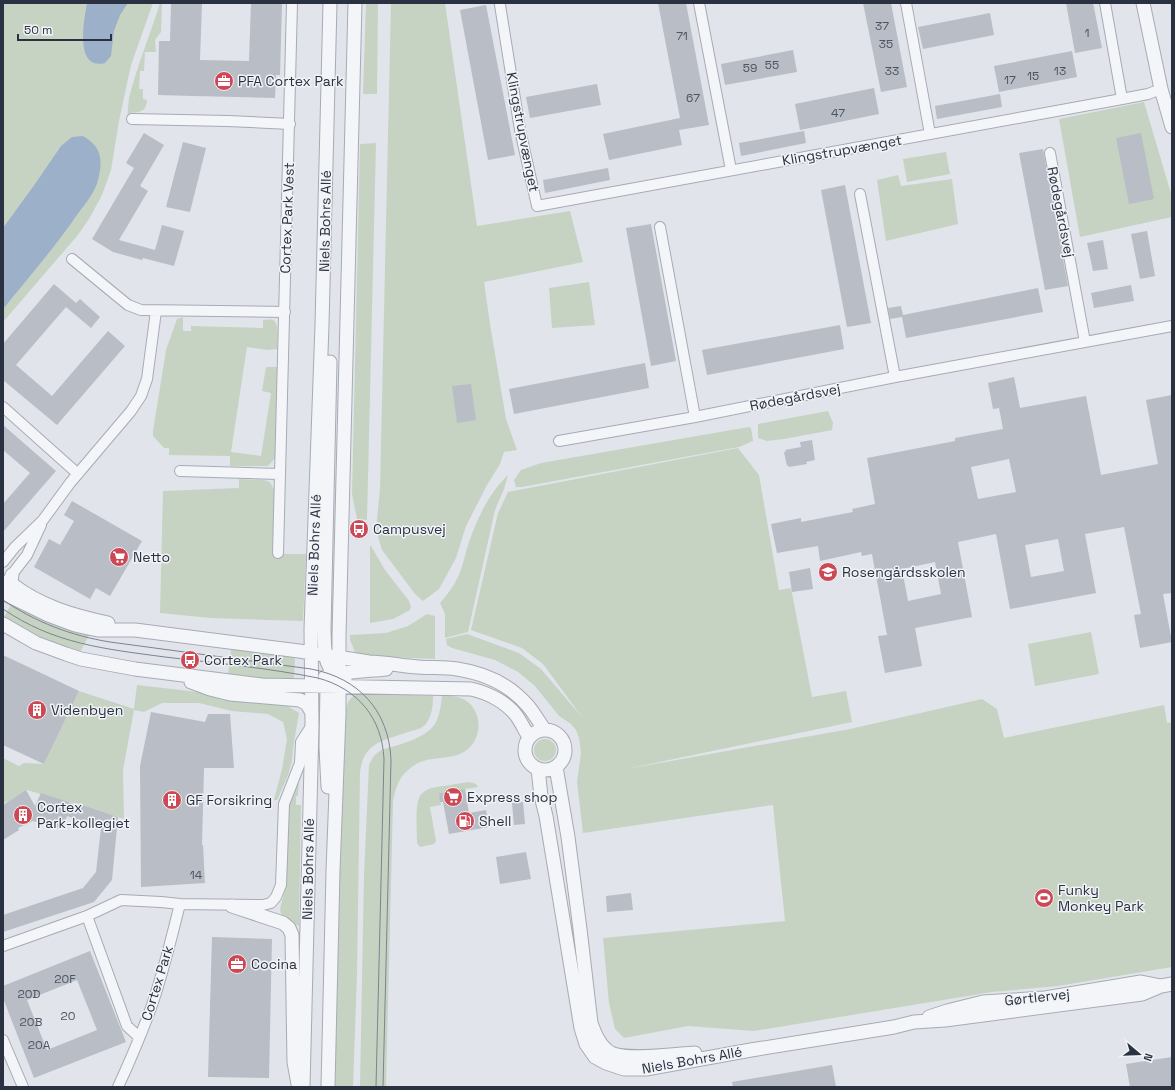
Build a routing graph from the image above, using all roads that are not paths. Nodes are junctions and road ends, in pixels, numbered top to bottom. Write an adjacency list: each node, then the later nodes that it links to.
1 (292, 3): 12 (street, Cortex Park Vest)
2 (330, 3): 22 (street, Niels Bohrs Allé)
3 (355, 3): 42 (street, Niels Bohrs Allé)
4 (699, 3): 16 (street)
5 (906, 3): 14 (street)
6 (1105, 3): 10 (street)
7 (1143, 3): 9 (street)
8 (500, 5): 16 (street, Klingstrupvænget)
9 (1161, 89): 10 (street, Klingstrupvænget); 13 (street)
10 (1122, 99): 14 (street, Klingstrupvænget)
11 (132, 119): 12 (street)
12 (290, 124): 21 (street, Cortex Park Vest)
13 (1172, 127)
14 (930, 134): 16 (street, Klingstrupvænget)
15 (1050, 153): 24 (street, Rødegårdsvej)
16 (731, 170)
17 (860, 194): 25 (street)
18 (660, 227): 27 (street)
19 (72, 259): 20 (street)
20 (156, 311): 21 (street); 30 (street)
21 (285, 312): 31 (street, Cortex Park Vest)
22 (322, 325): 40 (street, Niels Bohrs Allé); 41 (street)
23 (1172, 326): 24 (street, Rødegårdsvej)
24 (1085, 342): 25 (street, Rødegårdsvej)
25 (894, 377): 27 (street, Rødegårdsvej)
26 (3, 407): 30 (street)
27 (695, 417): 28 (street, Rødegårdsvej)
28 (559, 441)
29 (180, 470): 31 (street)
30 (78, 474): 32 (street)
31 (280, 474): 33 (street, Cortex Park Vest)
32 (43, 520): 34 (street); 35 (street)
33 (278, 553)
34 (3, 562)
35 (12, 575): 36 (street); 39 (street)
36 (3, 586)
37 (3, 593): 39 (street)
38 (3, 624): 44 (street)
39 (135, 630): 40 (street)
40 (311, 653): 41 (street); 45 (street, Niels Bohrs Allé)
41 (325, 655): 42 (street); 45 (street)
42 (339, 657): 43 (street); 45 (street, Niels Bohrs Allé)
43 (416, 667): 45 (street); 48 (street)
44 (165, 673): 45 (street); 46 (street)
45 (327, 683): 46 (street, Niels Bohrs Allé); 49 (street); 66 (street, Niels Bohrs Allé)
46 (311, 711): 47 (street, Niels Bohrs Allé)
47 (312, 725): 53 (street); 65 (street, Niels Bohrs Allé)
48 (544, 729): 49 (street); 50 (street)
49 (529, 737): 51 (street)
50 (556, 767): 51 (street); 61 (street, Niels Bohrs Allé)
51 (538, 769): 61 (street, Niels Bohrs Allé)
52 (180, 904): 53 (street); 54 (street); 59 (street, Cortex Park)
53 (232, 906): 64 (street)
54 (88, 916): 55 (street); 59 (street, Cortex Park)
55 (3, 946)
56 (1166, 985): 57 (street, Gørtlervej); 58 (street, Gørtlervej)
57 (1009, 1012): 58 (street, Niels Bohrs Allé)
58 (914, 1022): 61 (street, Niels Bohrs Allé)
59 (139, 1037): 63 (street, Cortex Park)
60 (3, 1040): 62 (street)
61 (751, 1050)
62 (23, 1087)
63 (118, 1087)
64 (298, 1087)
65 (303, 1087)
66 (328, 1087)

